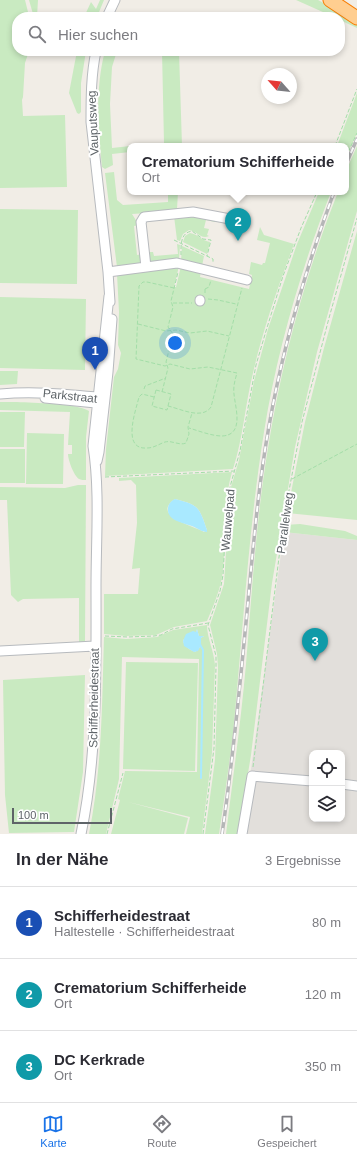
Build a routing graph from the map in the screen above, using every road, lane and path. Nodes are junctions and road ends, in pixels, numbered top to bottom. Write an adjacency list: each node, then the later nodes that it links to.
1 (115, 0): 5 (street)
2 (330, 0): 6 (highway)
3 (337, 0): 4 (highway)
4 (357, 9)
5 (109, 12)
6 (357, 18)
7 (95, 56): 12 (street, Vauputsweg)
8 (357, 89): 10 (path)
9 (357, 133): 11 (path)
10 (336, 143)
11 (349, 150)
12 (97, 171): 21 (street, Schifferheidestraat)
13 (316, 195): 41 (path, Wauwelpad)
14 (357, 218): 43 (path, Parallelweg)
15 (230, 219): 20 (street)
16 (174, 240): 17 (path)
17 (181, 244): 18 (path); 18 (path); 19 (path)
18 (207, 256): 22 (path)
19 (180, 264): 20 (street); 22 (street); 24 (path)
20 (146, 267): 21 (street)
21 (108, 272): 36 (street, Schifferheidestraat)
22 (212, 272): 23 (street); 25 (path)
23 (245, 280): 28 (path)
24 (174, 288): 26 (path); 27 (path)
25 (206, 289)
26 (137, 324): 27 (path); 29 (path)
27 (171, 330): 28 (path); 29 (path)
28 (229, 336): 30 (path)
29 (167, 365): 30 (path); 31 (path)
30 (221, 369): 38 (path); 39 (path)
31 (166, 378): 32 (path); 33 (path)
32 (144, 389)
33 (162, 392): 35 (path); 37 (path)
34 (0, 394): 36 (street, Parkstraat)
35 (154, 397): 37 (path); 39 (path)
36 (100, 400): 42 (street, Schifferheidestraat)
37 (168, 406): 38 (path)
38 (192, 412): 39 (path)
39 (189, 428)
40 (357, 444): 43 (path)
41 (234, 470): 42 (path); 44 (path, Wauwelpad)
42 (96, 478): 46 (street, Schifferheidestraat)
43 (291, 479): 49 (path, Parallelweg)
44 (208, 623): 45 (path); 55 (path)
45 (101, 636)
46 (95, 646): 47 (street); 53 (street, Schifferheidestraat)
47 (0, 651)
48 (123, 773): 54 (path)
49 (252, 776): 50 (street); 56 (street)
50 (309, 782)
51 (345, 784): 52 (street)
52 (357, 786)
53 (81, 834)
54 (107, 834)
55 (203, 834)
56 (242, 834)

